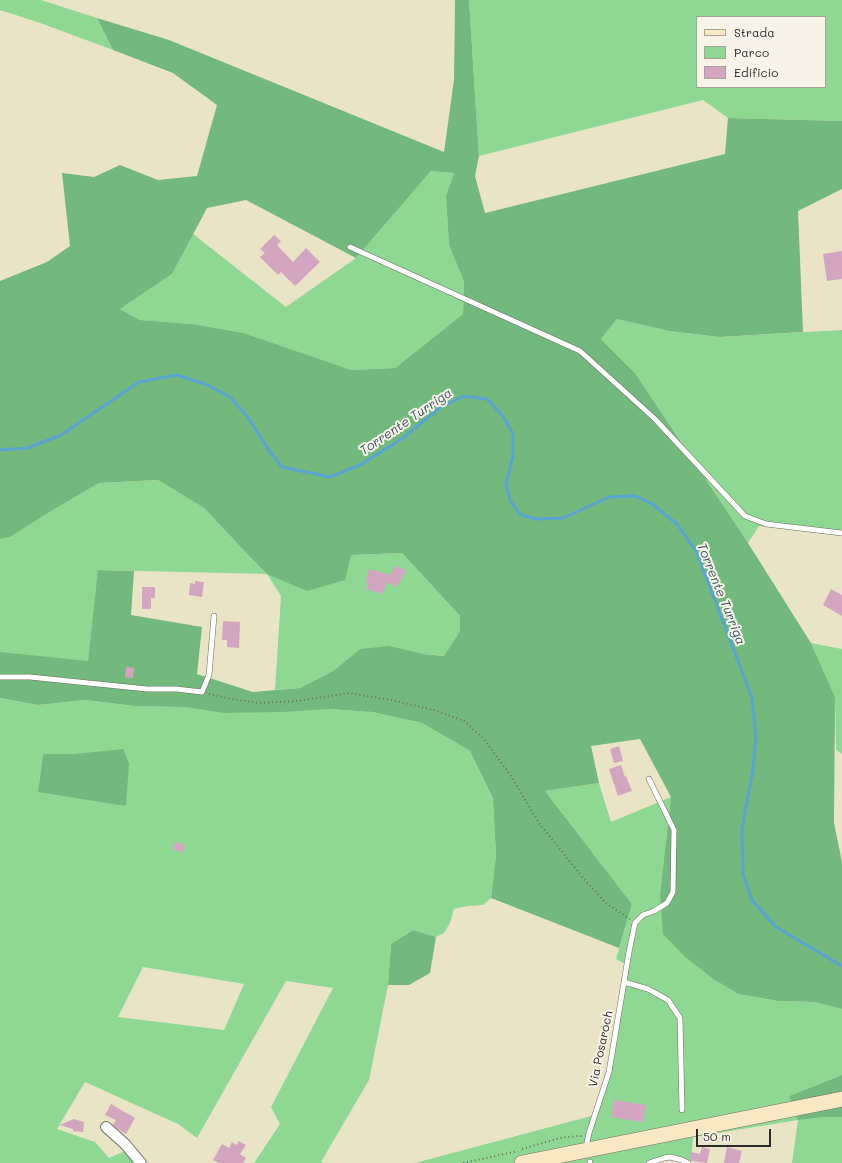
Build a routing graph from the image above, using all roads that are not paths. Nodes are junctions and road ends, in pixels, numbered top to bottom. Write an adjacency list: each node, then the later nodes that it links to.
1 (350, 247): 2 (lane)
2 (842, 533)
3 (214, 616): 4 (lane)
4 (0, 677)
5 (649, 779): 6 (lane, Via Posaroch)
6 (624, 982): 8 (lane); 10 (lane, Via Posaroch)
7 (842, 1099): 12 (main road)
8 (682, 1110)
9 (106, 1127): 11 (street)
10 (588, 1140)
11 (141, 1163)
12 (522, 1163)
13 (649, 1163): 14 (lane)
14 (688, 1163)

